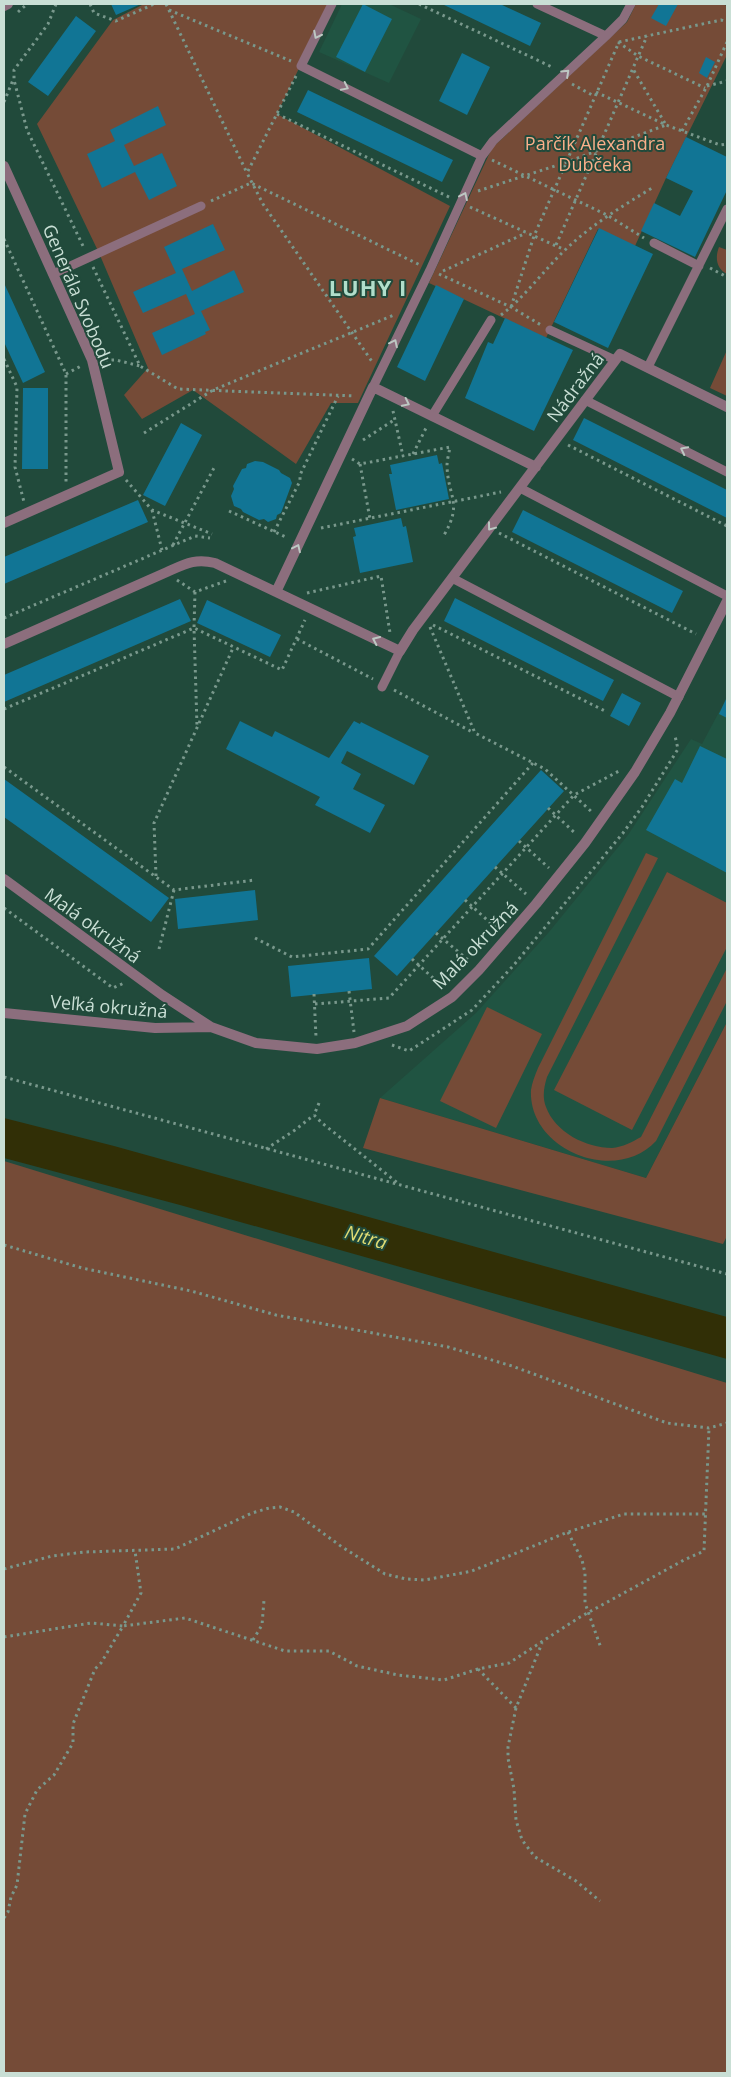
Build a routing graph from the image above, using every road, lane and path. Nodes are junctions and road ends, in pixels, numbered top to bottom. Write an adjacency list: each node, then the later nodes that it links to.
1 (8, 4): 10 (street)
2 (56, 4): 23 (path)
3 (90, 4): 4 (path)
4 (154, 4)
5 (166, 4): 11 (path)
6 (332, 4): 19 (lane, one-way to 19)
7 (419, 4): 21 (path)
8 (537, 4): 14 (lane)
9 (631, 4): 14 (lane)
10 (4, 6)
11 (169, 10): 19 (path); 39 (path)
12 (727, 22): 15 (path)
13 (622, 34): 16 (path)
14 (606, 36): 21 (lane, one-way to 14)
15 (647, 36): 16 (path); 18 (path)
16 (617, 42): 18 (path); 26 (path)
17 (727, 42): 25 (path)
18 (638, 56): 20 (path); 25 (path)
19 (301, 66): 29 (path); 35 (lane, one-way to 35)
20 (633, 69): 28 (path); 30 (path)
21 (566, 74): 35 (lane)
22 (576, 77): 26 (path)
23 (14, 80): 27 (path); 58 (path)
24 (727, 81): 25 (path)
25 (706, 87): 31 (path)
26 (595, 94): 28 (path); 36 (path)
27 (4, 102)
28 (618, 102): 30 (path); 33 (path)
29 (277, 114): 39 (path); 47 (path)
30 (666, 125): 31 (path); 33 (path)
31 (682, 131): 32 (path)
32 (727, 144)
33 (598, 150): 36 (path); 46 (path)
34 (495, 154): 35 (path)
35 (487, 158): 38 (path); 40 (path); 47 (lane, one-way to 35)
36 (566, 162): 40 (path); 44 (path)
37 (4, 166): 62 (street, Generála Svobodu)
38 (487, 168)
39 (247, 173): 41 (path)
40 (526, 176): 42 (path); 44 (path)
41 (252, 183): 48 (path); 61 (path); 68 (path)
42 (480, 184)
43 (652, 188): 51 (path)
44 (554, 190): 46 (path); 53 (path)
45 (473, 199): 47 (path)
46 (576, 200): 51 (path); 56 (path)
47 (465, 204): 50 (path); 52 (path); 61 (lane)
48 (201, 206): 58 (lane)
49 (727, 209): 60 (lane)
50 (466, 215)
51 (607, 215): 55 (path); 57 (path)
52 (527, 232): 53 (path); 61 (path)
53 (534, 236): 56 (path); 64 (path)
54 (4, 239): 95 (path)
55 (654, 243): 60 (lane)
56 (556, 245): 57 (path)
57 (565, 250): 64 (path)
58 (88, 258): 62 (lane); 72 (path)
59 (442, 265): 61 (path)
60 (700, 265): 63 (path); 73 (lane)
61 (434, 271): 64 (path); 65 (lane)
62 (53, 274): 70 (street, Generála Svobodu)
63 (727, 277)
64 (511, 307): 67 (path)
65 (412, 308): 68 (path); 74 (lane, one-way to 65)
66 (491, 320): 82 (lane)
67 (550, 330): 71 (lane)
68 (352, 333): 74 (path); 76 (path)
69 (4, 359): 99 (path)
70 (92, 360): 72 (path); 92 (street, Generála Svobodu)
71 (615, 360): 73 (street, Nádražná); 80 (street, Nádražná)
72 (140, 366): 76 (path)
73 (648, 367): 81 (street, Nádražná)
74 (380, 373): 75 (lane)
75 (373, 387): 77 (street); 79 (street)
76 (213, 390): 78 (path); 84 (path)
77 (390, 395): 82 (street, one-way to 82); 83 (path)
78 (338, 396): 79 (path); 106 (path)
79 (368, 397): 86 (street)
80 (585, 400): 85 (street, Nádražná); 93 (lane, one-way to 80)
81 (727, 407)
82 (432, 416): 87 (path); 91 (street)
83 (394, 420): 86 (path); 88 (path)
84 (144, 433)
85 (556, 439): 91 (street, Nádražná); 103 (path)
86 (342, 452): 89 (path); 105 (street)
87 (412, 454): 88 (path); 96 (path)
88 (403, 456): 89 (path)
89 (360, 464): 100 (path)
90 (215, 466): 102 (path)
91 (536, 467): 94 (street, Nádražná)
92 (119, 472): 95 (street); 97 (path)
93 (727, 472)
94 (520, 488): 96 (path); 104 (street, Nádražná, one-way to 104); 116 (lane)
95 (66, 496): 99 (street)
96 (454, 501): 100 (path); 107 (path)
97 (152, 510): 102 (path); 110 (path)
98 (229, 511): 106 (path)
99 (26, 513): 101 (street)
100 (370, 519): 105 (path)
101 (4, 523)
102 (184, 523): 109 (path); 109 (path)
103 (727, 526)
104 (490, 528): 113 (street, Nádražná); 123 (path)
105 (305, 531): 108 (street)
106 (274, 532): 108 (path)
107 (444, 535)
108 (300, 543): 115 (street, one-way to 108)
109 (172, 545): 110 (path)
110 (162, 550): 120 (path)
111 (167, 572): 112 (street); 114 (path); 125 (street)
112 (242, 576): 114 (path); 115 (street)
113 (452, 578): 127 (street, Nádražná); 129 (lane)
114 (195, 592): 121 (path)
115 (276, 592): 117 (street)
116 (727, 596)
117 (286, 597): 119 (street); 122 (path)
118 (727, 601): 129 (street)
119 (310, 609): 124 (path); 127 (street, one-way to 119)
120 (4, 618)
121 (194, 628): 126 (path); 130 (path); 132 (path)
122 (390, 635)
123 (699, 635)
124 (297, 639): 126 (path); 128 (path)
125 (4, 644)
126 (233, 648): 132 (path)
127 (400, 651): 128 (lane)
128 (381, 684): 133 (path)
129 (679, 696): 170 (street, Malá okružná)
130 (4, 709)
131 (607, 712): 133 (path)
132 (198, 728): 147 (path)
133 (475, 733): 134 (path)
134 (533, 763): 137 (path); 157 (path)
135 (4, 766): 147 (path)
136 (624, 769): 137 (path)
137 (574, 795): 139 (path); 140 (path)
138 (548, 808): 140 (path)
139 (593, 813)
140 (556, 815): 141 (path); 143 (path)
141 (576, 834)
142 (519, 840): 143 (path)
143 (526, 847): 145 (path); 146 (path)
144 (495, 867): 146 (path)
145 (549, 868)
146 (502, 874): 151 (path); 153 (path)
147 (156, 876): 150 (path)
148 (4, 879): 170 (street, Malá okružná)
149 (256, 880): 150 (path)
150 (174, 890): 159 (path)
151 (526, 894)
152 (465, 900): 153 (path)
153 (472, 907): 155 (path); 158 (path)
154 (4, 908): 163 (path)
155 (496, 928)
156 (436, 933): 158 (path)
157 (255, 938)
158 (442, 939): 161 (path); 162 (path)
159 (159, 949)
160 (412, 960): 162 (path)
161 (468, 960)
162 (418, 966): 164 (path); 167 (path)
163 (128, 982)
164 (443, 987)
165 (349, 991): 167 (path)
166 (314, 994): 168 (path)
167 (350, 1001): 168 (path); 171 (path)
168 (315, 1004): 172 (path)
169 (4, 1013): 170 (street, Veľká okružná)
170 (211, 1026)
171 (354, 1033)
172 (316, 1037)
173 (4, 1077): 176 (path)
174 (319, 1103): 175 (path)
175 (314, 1115): 176 (path); 177 (path)
176 (266, 1149): 177 (path)
177 (400, 1185): 179 (path)
178 (4, 1245): 181 (path)
179 (727, 1274)
180 (727, 1423): 181 (path)
181 (709, 1428): 182 (path)
182 (705, 1514): 183 (path); 187 (path)
183 (568, 1532): 184 (path); 187 (path)
184 (135, 1551): 185 (path); 188 (path)
185 (4, 1569)
186 (264, 1600): 190 (path)
187 (590, 1612): 191 (path); 192 (path)
188 (123, 1626): 189 (path); 190 (path); 196 (path)
189 (4, 1637)
190 (253, 1640): 193 (path)
191 (542, 1643): 193 (path); 194 (path)
192 (601, 1648)
193 (478, 1669): 194 (path)
194 (516, 1708): 195 (path)
195 (600, 1901)
196 (4, 1918)

